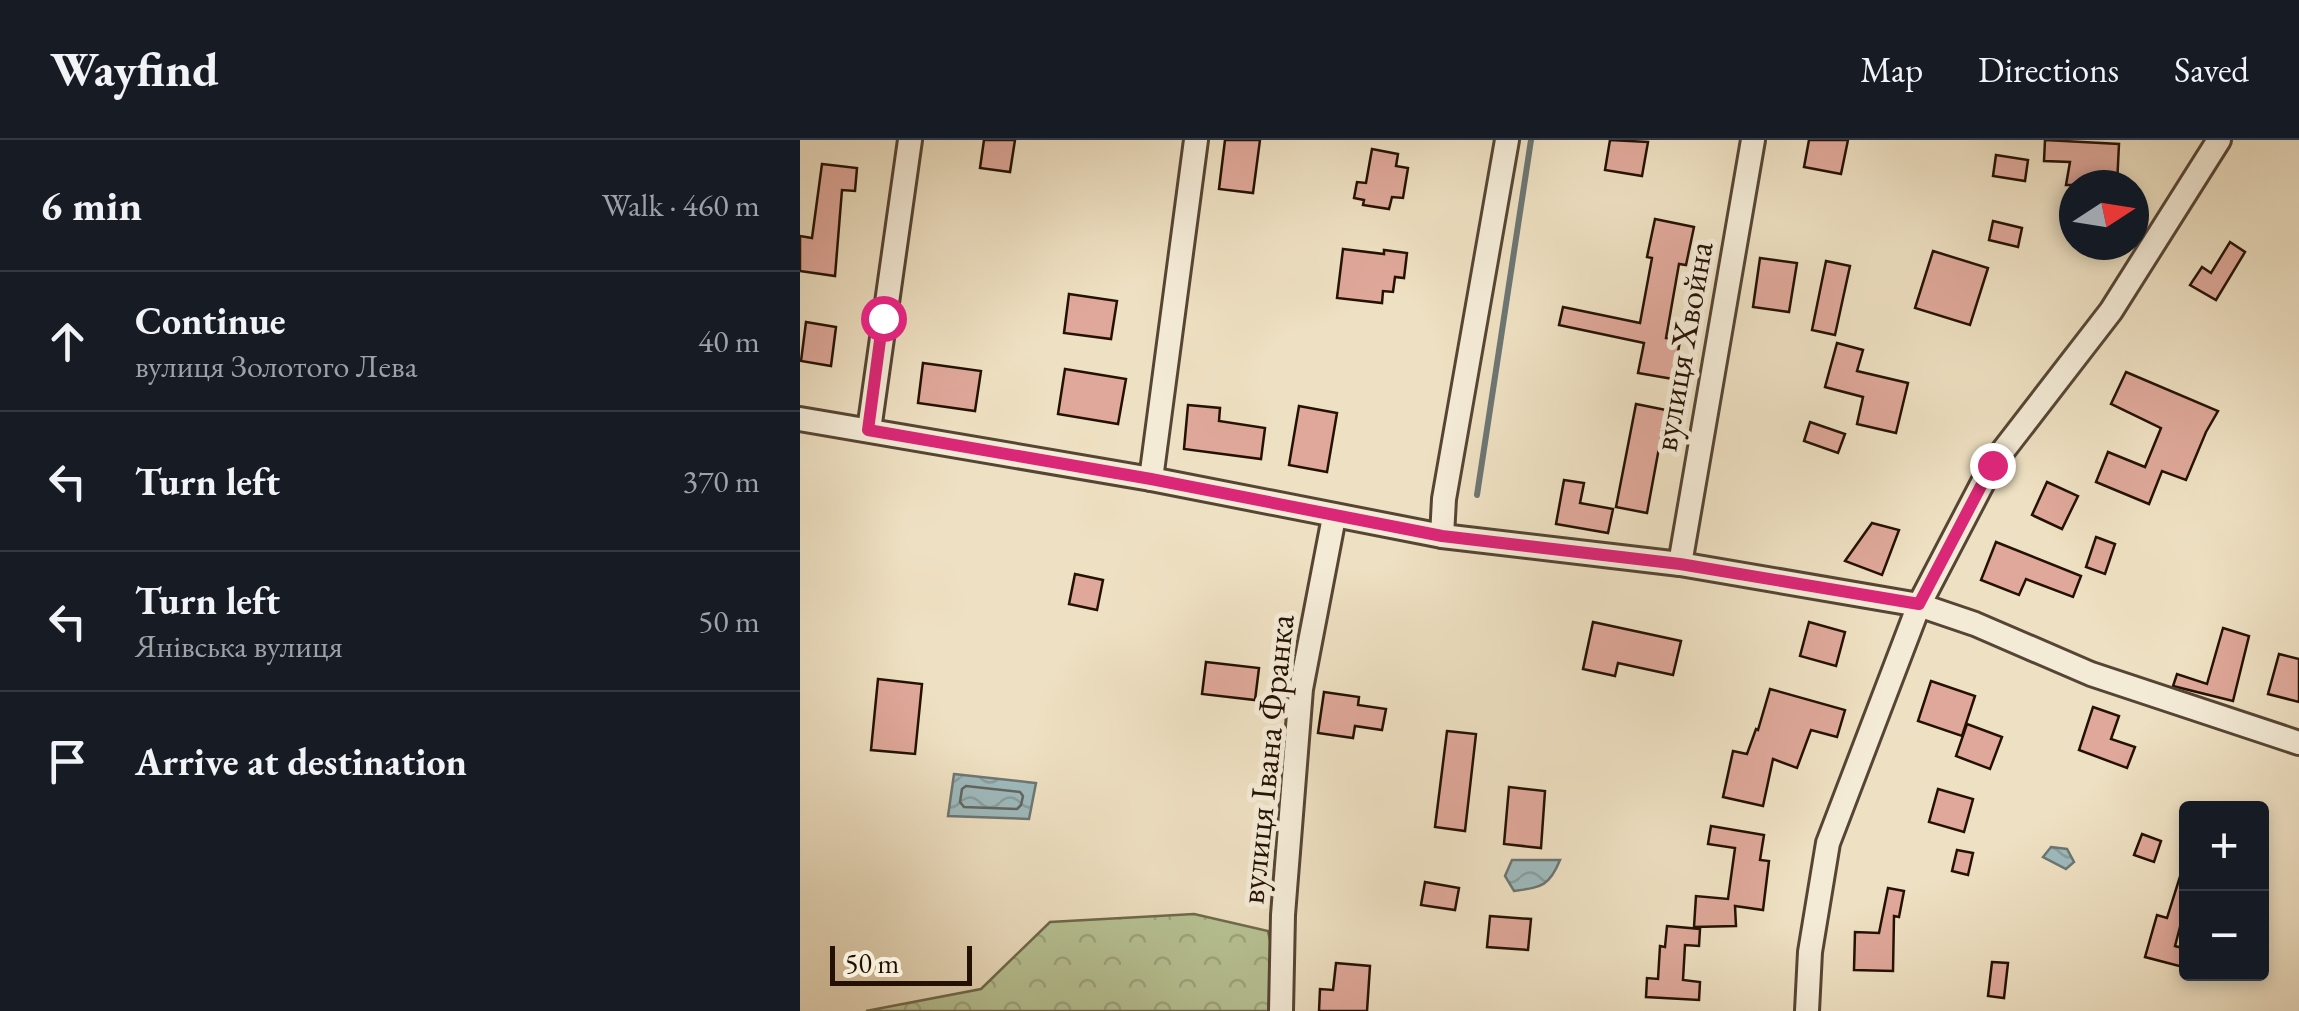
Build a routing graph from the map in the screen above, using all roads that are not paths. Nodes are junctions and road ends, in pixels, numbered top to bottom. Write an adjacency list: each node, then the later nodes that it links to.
1 (910, 140): 7 (street)
2 (1196, 140): 8 (street)
3 (1507, 140): 10 (street)
4 (1753, 140): 11 (street, вулиця Хвойна)
5 (2220, 140): 12 (street)
6 (800, 419): 7 (street)
7 (868, 430): 8 (street)
8 (1151, 479): 9 (street)
9 (1334, 517): 10 (street); 14 (street, вулиця Івана Франка)
10 (1442, 536): 11 (street)
11 (1680, 564): 12 (street)
12 (1919, 604): 13 (street); 15 (street)
13 (2299, 744)
14 (1282, 1011)
15 (1807, 1011)

